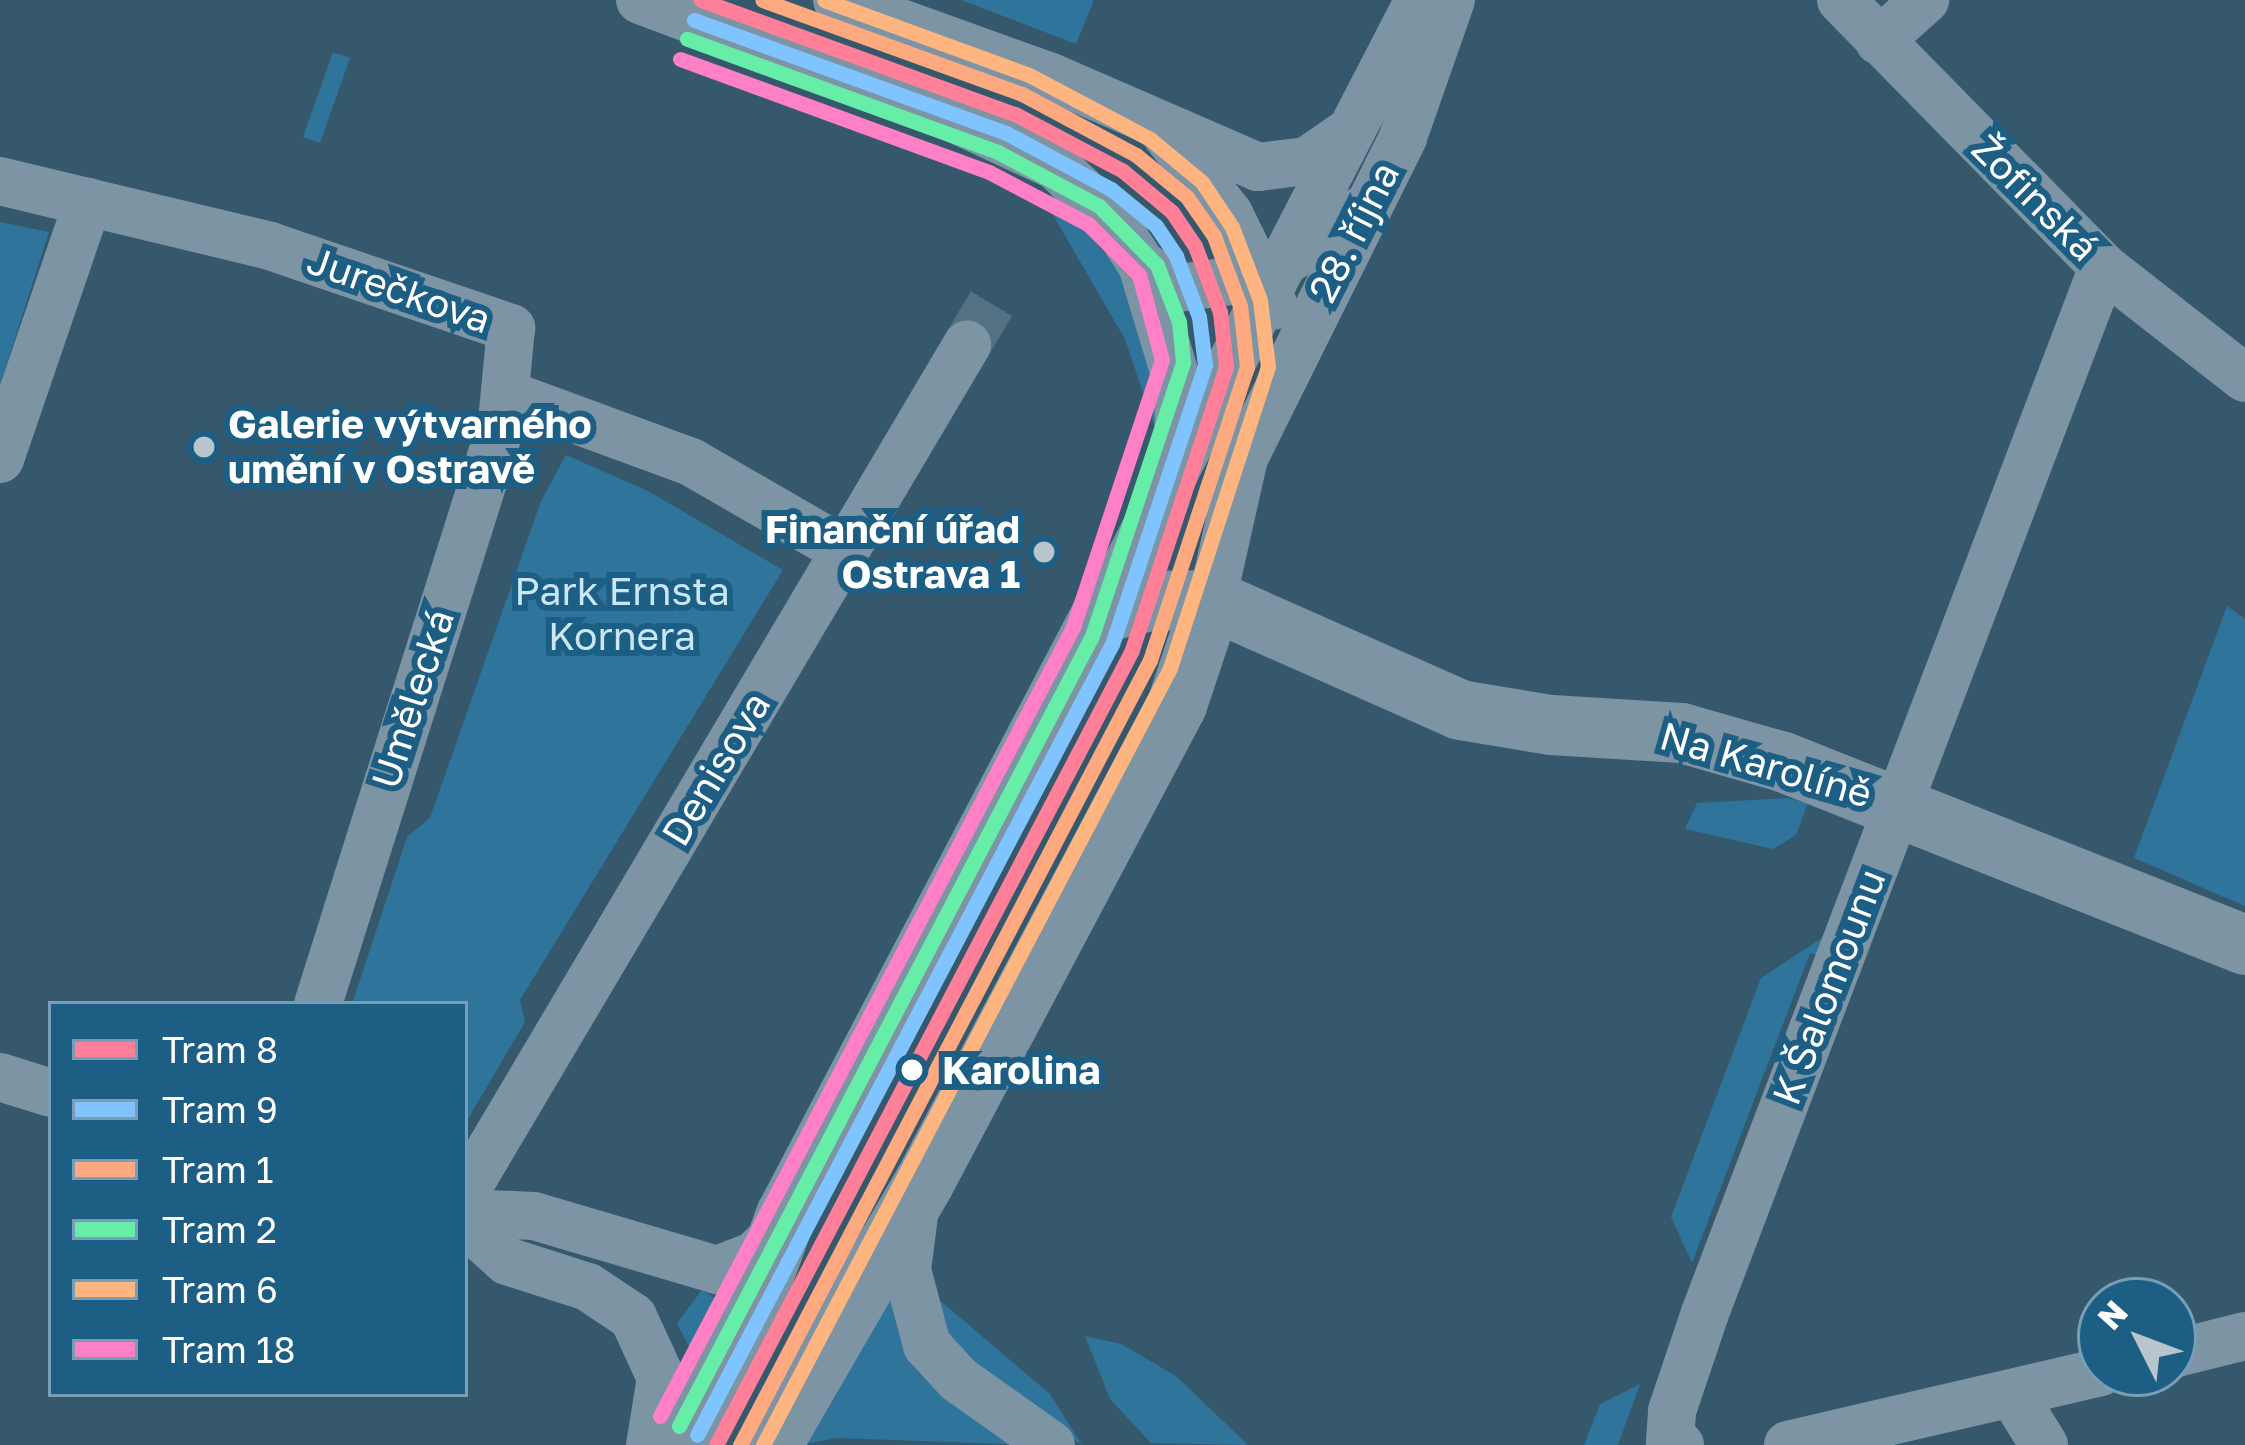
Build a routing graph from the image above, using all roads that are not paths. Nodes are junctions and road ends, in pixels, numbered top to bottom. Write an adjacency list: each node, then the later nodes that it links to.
1 (640, 0): 7 (street)
2 (837, 0): 9 (street)
3 (1419, 0): 10 (street)
4 (1451, 0): 13 (street, 28. října)
5 (1841, 0): 8 (street, Žofinská)
6 (1925, 0): 8 (street)
7 (748, 19): 14 (street)
8 (1879, 40): 15 (street, Žofinská)
9 (1147, 120): 10 (street); 16 (street)
10 (1349, 132): 16 (street)
11 (0, 181): 12 (street, Jurečkova)
12 (88, 202): 20 (street, Jurečkova); 21 (street)
13 (1369, 205): 16 (street); 19 (street, 28. října)
14 (1142, 265): 16 (street); 22 (street)
15 (2103, 267): 18 (street, Žofinská); 26 (street, K Šalomounu)
16 (1269, 279): 19 (street); 22 (street)
17 (967, 346): 23 (street, Denisova)
18 (2245, 378)
19 (1274, 394): 24 (street, 28. října)
20 (509, 395): 23 (street); 28 (street, Umělecká)
21 (0, 459)
22 (1173, 468): 25 (street)
23 (845, 551): 32 (street, Denisova)
24 (1212, 600): 25 (street); 26 (street, Na Karolíně); 31 (street, 28. října)
25 (1102, 614): 35 (street)
26 (1895, 802): 27 (street, Na Karolíně); 40 (street, K Šalomounu)
27 (2245, 945)
28 (319, 1001)
29 (0, 1078): 30 (street)
30 (48, 1092)
31 (924, 1183): 43 (street, 28. října); 44 (street)
32 (468, 1187)
33 (468, 1213): 35 (street)
34 (468, 1226): 41 (street)
35 (778, 1231): 42 (street)
36 (2245, 1336): 37 (street)
37 (2197, 1348)
38 (2077, 1378): 39 (street)
39 (2013, 1395): 45 (street); 46 (street)
40 (1675, 1443)
41 (650, 1445)
42 (686, 1445)
43 (772, 1445)
44 (1051, 1445)
45 (1788, 1445)
46 (2044, 1445)

